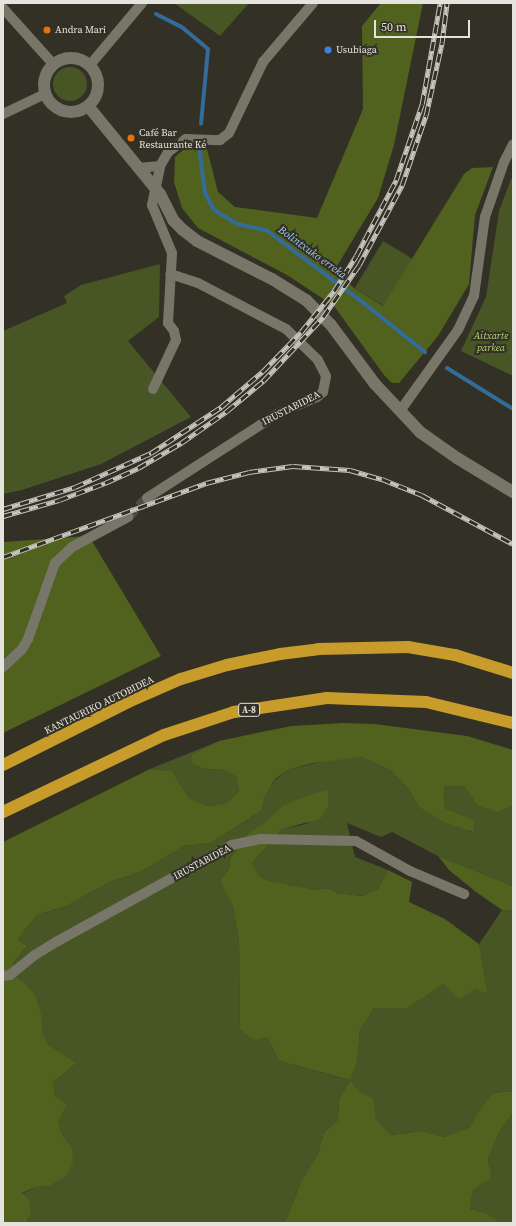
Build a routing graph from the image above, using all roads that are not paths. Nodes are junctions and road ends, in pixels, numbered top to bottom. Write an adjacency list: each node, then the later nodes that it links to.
1 (142, 3): 5 (street)
2 (314, 3): 10 (street)
3 (3, 8): 4 (street)
4 (53, 64): 5 (street); 6 (street)
5 (90, 65): 7 (street)
6 (45, 94): 7 (street); 8 (street)
7 (88, 106): 11 (street)
8 (3, 114)
9 (513, 144): 15 (street)
10 (160, 166): 11 (street); 12 (street)
11 (138, 168): 12 (street)
12 (154, 188): 13 (street); 15 (street)
13 (170, 274): 14 (street); 17 (street, IRUSTABIDEA)
14 (153, 389)
15 (400, 411): 16 (street)
16 (513, 492)
17 (146, 498)
18 (128, 517): 19 (street)
19 (3, 667)
20 (513, 673): 22 (highway, KANTAURIKO AUTOBIDEA)
21 (513, 723): 23 (highway, A-8)
22 (3, 765)
23 (3, 812)
24 (464, 894): 25 (street, IRUSTABIDEA)
25 (3, 976)

